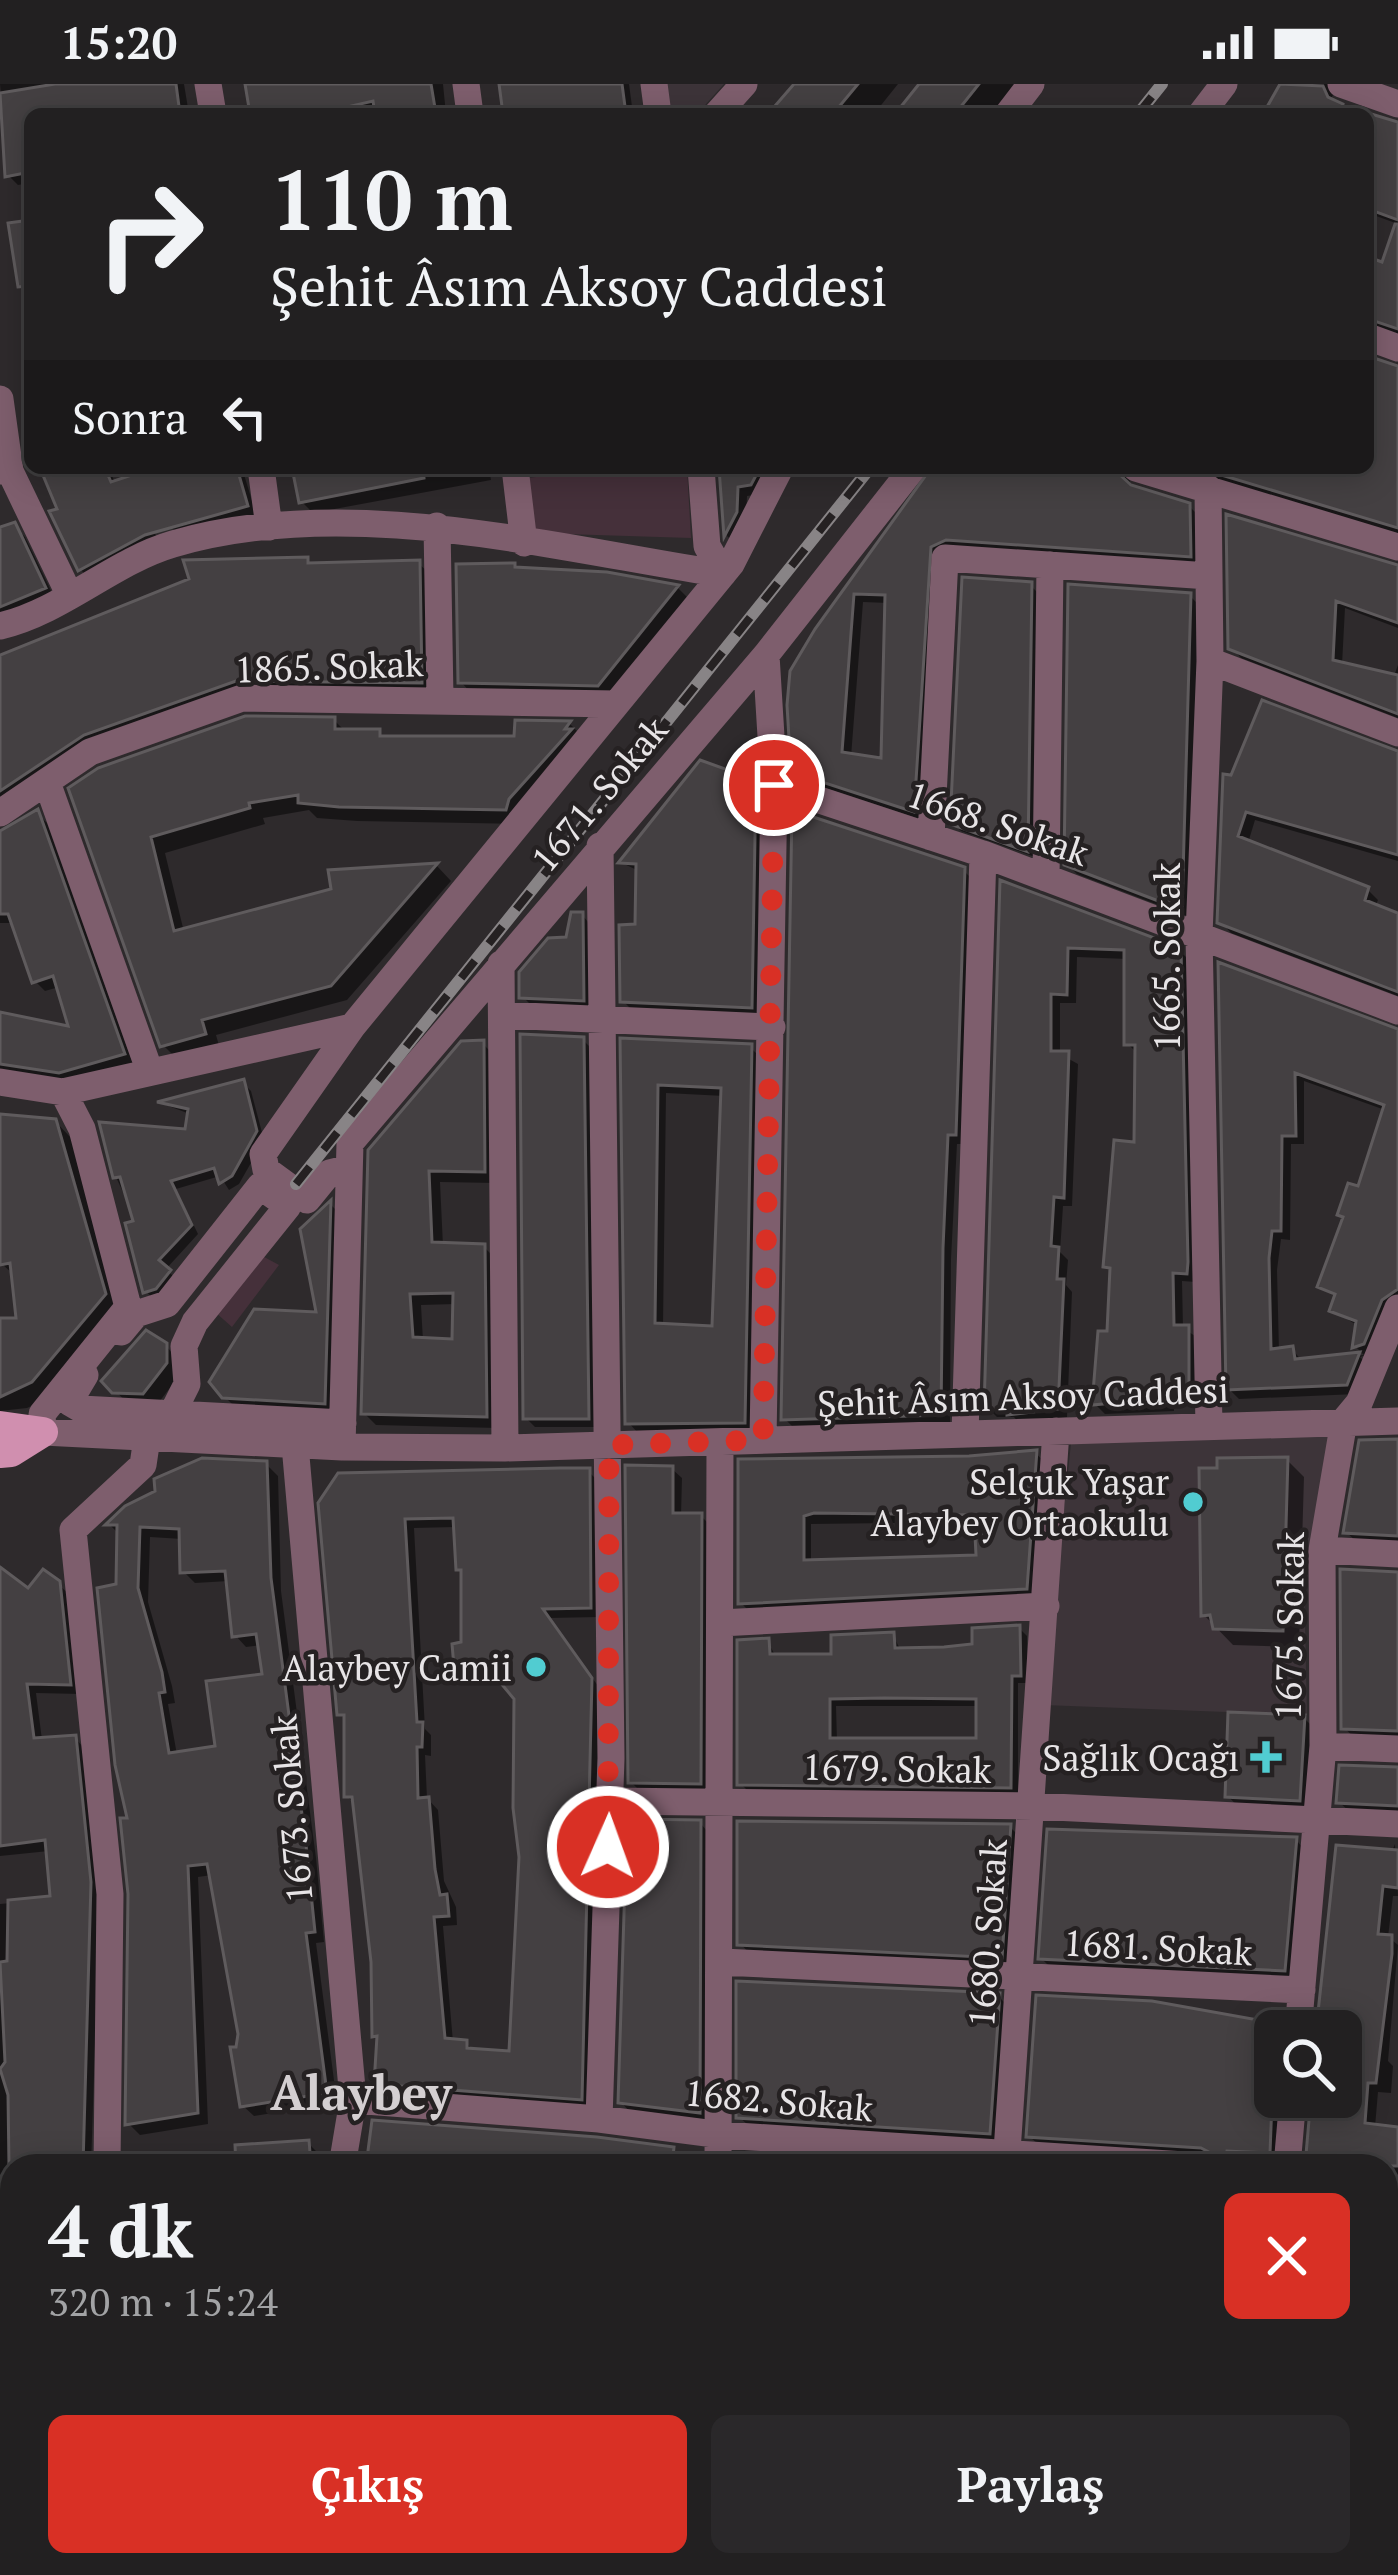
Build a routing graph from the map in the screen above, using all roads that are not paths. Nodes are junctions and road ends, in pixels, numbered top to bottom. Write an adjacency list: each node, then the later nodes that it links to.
1 (744, 84): 5 (street)
2 (1031, 84): 6 (street)
3 (1341, 84): 4 (street)
4 (1398, 104)
5 (722, 108)
6 (1013, 108)
7 (0, 399): 8 (street)
8 (5, 471): 23 (street)
9 (262, 474): 17 (street)
10 (516, 474): 18 (street)
11 (701, 474): 21 (street)
12 (777, 474): 21 (street, 1671. Sokak)
13 (909, 474): 25 (street, 1671. Sokak)
14 (1158, 474): 15 (street)
15 (1208, 488): 19 (street); 22 (street, 1665. Sokak)
16 (436, 526): 17 (street); 18 (street); 27 (street)
17 (269, 527): 23 (street)
18 (524, 543): 21 (street)
19 (1398, 547)
20 (1050, 565): 22 (street); 33 (street); 36 (street)
21 (723, 574): 28 (street, 1671. Sokak)
22 (1209, 576): 26 (street, 1665. Sokak)
23 (70, 596): 24 (street)
24 (0, 626)
25 (766, 656): 31 (street); 34 (street, 1671. Sokak)
26 (1210, 661): 29 (street); 37 (street, 1665. Sokak)
27 (440, 699): 28 (street, 1865. Sokak); 30 (street, 1865. Sokak)
28 (616, 704): 42 (street, 1671. Sokak)
29 (1398, 733)
30 (48, 785): 32 (street, 1865. Sokak); 44 (street)
31 (774, 785): 33 (street, 1668. Sokak); 43 (street)
32 (0, 813)
33 (931, 837): 35 (street, 1668. Sokak)
34 (600, 846): 38 (street, 1671. Sokak); 41 (street)
35 (983, 854): 36 (street, 1668. Sokak); 56 (street)
36 (1046, 878): 37 (street, 1668. Sokak)
37 (1199, 935): 39 (street, 1668. Sokak); 53 (street, 1665. Sokak)
38 (501, 964): 40 (street); 47 (street, 1671. Sokak)
39 (1398, 1010)
40 (502, 1015): 41 (street); 63 (street)
41 (604, 1019): 43 (street); 62 (street)
42 (352, 1028): 44 (street); 47 (street, 1671. Sokak)
43 (772, 1028): 59 (street)
44 (150, 1072): 46 (street)
45 (0, 1082): 46 (street)
46 (63, 1092): 55 (street)
47 (349, 1168): 57 (street)
48 (1398, 1308): 51 (street, 1675. Sokak)
49 (172, 1414): 49 (street); 57 (street)
50 (1398, 1420): 51 (street, Şehit Âsım Aksoy Caddesi)
51 (1344, 1421): 53 (street, Şehit Âsım Aksoy Caddesi); 65 (street, 1675. Sokak)
52 (0, 1426): 55 (main road)
53 (1209, 1426): 54 (street, Şehit Âsım Aksoy Caddesi)
54 (1056, 1431): 56 (street, Şehit Âsım Aksoy Caddesi); 67 (street, 1680. Sokak)
55 (44, 1432): 58 (street, Şehit Âsım Aksoy Caddesi); 64 (main road)
56 (965, 1433): 59 (street, Şehit Âsım Aksoy Caddesi)
57 (343, 1435): 61 (street, Şehit Âsım Aksoy Caddesi); 63 (street, Şehit Âsım Aksoy Caddesi)
58 (147, 1438): 61 (street, Şehit Âsım Aksoy Caddesi); 84 (street)
59 (763, 1440): 60 (street, Şehit Âsım Aksoy Caddesi)
60 (720, 1442): 62 (street, Şehit Âsım Aksoy Caddesi); 68 (street)
61 (295, 1445): 80 (street, 1673. Sokak)
62 (609, 1445): 63 (street, Şehit Âsım Aksoy Caddesi); 71 (street)
63 (505, 1448)
64 (0, 1453)
65 (1322, 1550): 66 (street); 69 (street, 1675. Sokak)
66 (1398, 1554)
67 (1046, 1606): 68 (street); 73 (street, 1680. Sokak)
68 (720, 1623): 72 (street)
69 (1323, 1746): 70 (street); 74 (street, 1675. Sokak)
70 (1398, 1749)
71 (610, 1802): 72 (street, 1679. Sokak); 82 (street)
72 (722, 1802): 73 (street, 1679. Sokak); 76 (street)
73 (1033, 1806): 74 (street, 1679. Sokak); 77 (street, 1680. Sokak)
74 (1318, 1816): 75 (street, 1679. Sokak); 78 (street, 1675. Sokak)
75 (1398, 1824)
76 (722, 1962): 77 (street, 1681. Sokak); 83 (street)
77 (1019, 1976): 78 (street, 1681. Sokak); 88 (street, 1680. Sokak)
78 (1302, 1990): 79 (street, 1675. Sokak)
79 (1300, 2010)
80 (353, 2100): 82 (street, 1682. Sokak); 85 (street, 1673. Sokak)
81 (1291, 2118): 89 (street)
82 (599, 2119): 83 (street, 1682. Sokak)
83 (722, 2135): 86 (street); 87 (street, 1682. Sokak)
84 (107, 2154)
85 (344, 2154)
86 (720, 2154)
87 (938, 2154)
88 (1006, 2154)
89 (1288, 2154)

